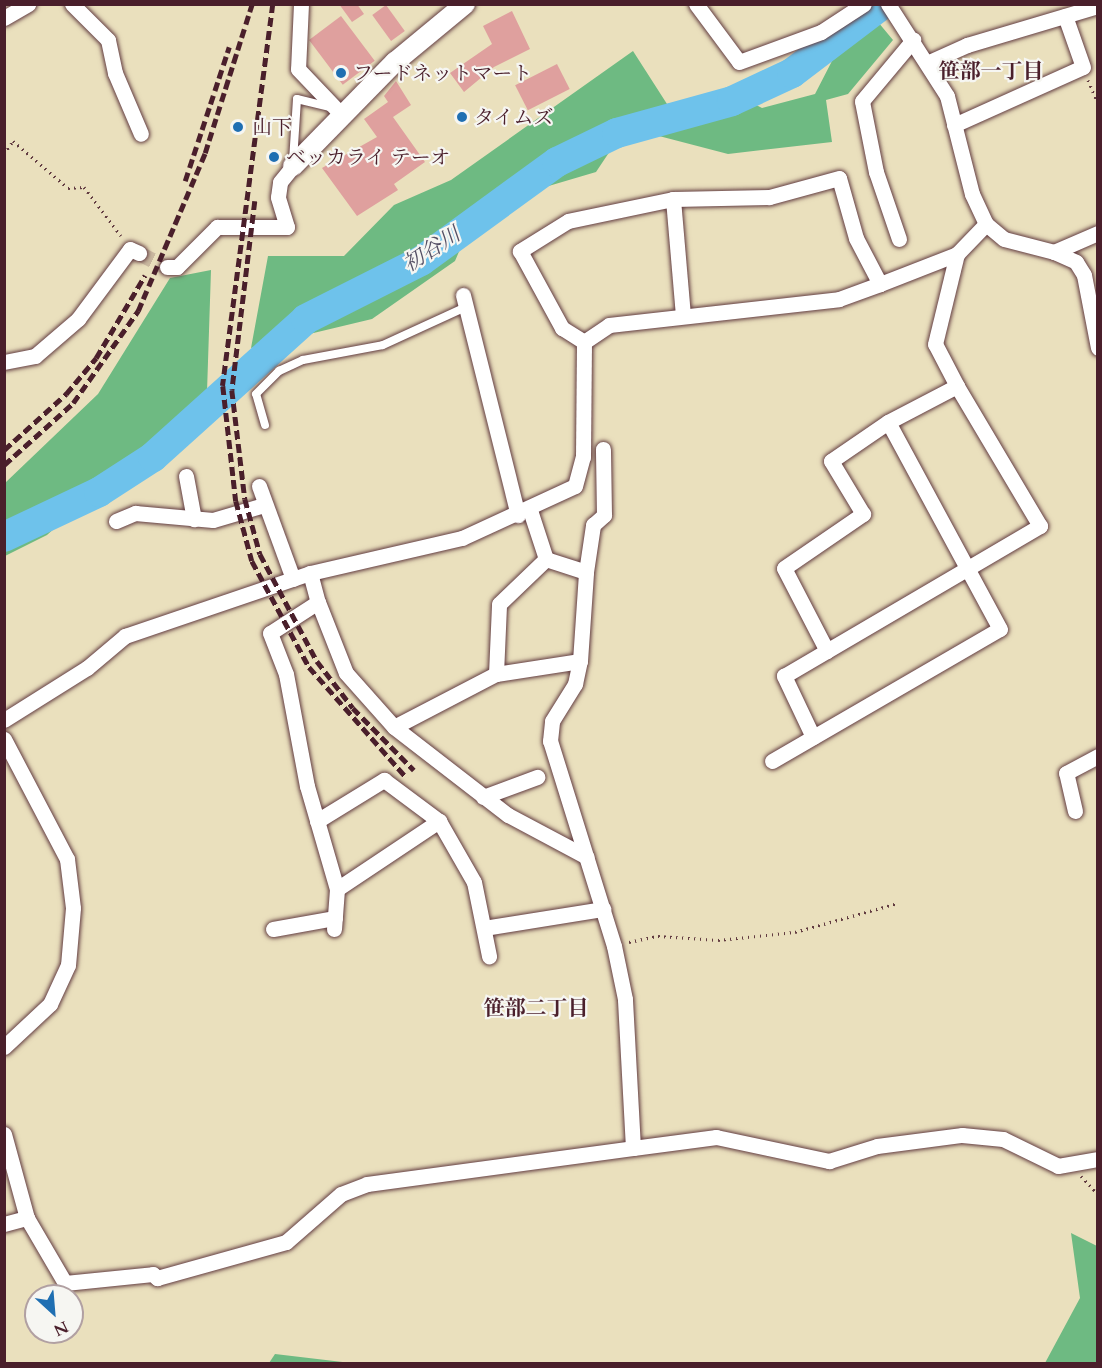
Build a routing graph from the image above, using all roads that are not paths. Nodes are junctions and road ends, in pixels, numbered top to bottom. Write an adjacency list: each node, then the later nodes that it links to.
1 (28, 4): 10 (street)
2 (302, 4): 13 (street)
3 (465, 4): 13 (street)
4 (696, 4): 5 (street)
5 (864, 4)
6 (888, 4): 11 (street)
7 (75, 5): 15 (street)
8 (1098, 6): 9 (street)
9 (1065, 16): 12 (street); 14 (street)
10 (4, 18)
11 (913, 40): 12 (street); 20 (street)
12 (929, 62): 14 (street)
13 (341, 114): 16 (street); 16 (lane)
14 (954, 125): 18 (street)
15 (141, 134)
16 (292, 166): 24 (street)
17 (673, 199): 25 (street); 27 (street); 29 (street)
18 (986, 224): 22 (street); 23 (street)
19 (1098, 233): 22 (street)
20 (899, 239)
21 (135, 251): 31 (street)
22 (1054, 252): 28 (street)
23 (957, 254): 25 (street); 32 (street)
24 (167, 267)
25 (880, 284): 27 (street)
26 (464, 301): 34 (lane); 39 (street)
27 (683, 316): 29 (street)
28 (1096, 326): 30 (street)
29 (584, 342): 39 (street)
30 (1098, 348)
31 (4, 362)
32 (957, 386): 33 (street); 43 (street)
33 (888, 422): 43 (street); 48 (street)
34 (265, 425)
35 (603, 449): 44 (street)
36 (186, 476): 40 (street)
37 (259, 486): 38 (street)
38 (264, 505): 40 (street); 46 (street)
39 (524, 512): 42 (street); 45 (street)
40 (194, 519): 41 (street)
41 (116, 520)
42 (546, 559): 44 (street); 50 (street)
43 (967, 568): 48 (street); 53 (street)
44 (586, 572): 49 (street)
45 (310, 573): 46 (street); 47 (street)
46 (293, 579): 51 (street)
47 (318, 602): 52 (street); 60 (street)
48 (827, 651): 53 (street)
49 (580, 662): 50 (street); 62 (street)
50 (496, 674): 52 (street)
51 (4, 720)
52 (393, 727): 58 (street)
53 (813, 737): 56 (street)
54 (4, 739): 68 (street)
55 (1098, 756): 59 (street)
56 (772, 761)
57 (537, 777): 58 (street)
58 (483, 797): 62 (street)
59 (1075, 811)
60 (317, 821): 61 (street); 63 (street)
61 (439, 821): 63 (street); 66 (street)
62 (587, 857): 64 (street)
63 (337, 889): 65 (street)
64 (603, 909): 66 (street); 70 (street)
65 (273, 928)
66 (484, 928): 67 (street)
67 (489, 956)
68 (4, 1047)
69 (4, 1134): 72 (street)
70 (633, 1148): 71 (street); 72 (street)
71 (1098, 1158)
72 (27, 1218): 73 (street)
73 (4, 1224)

